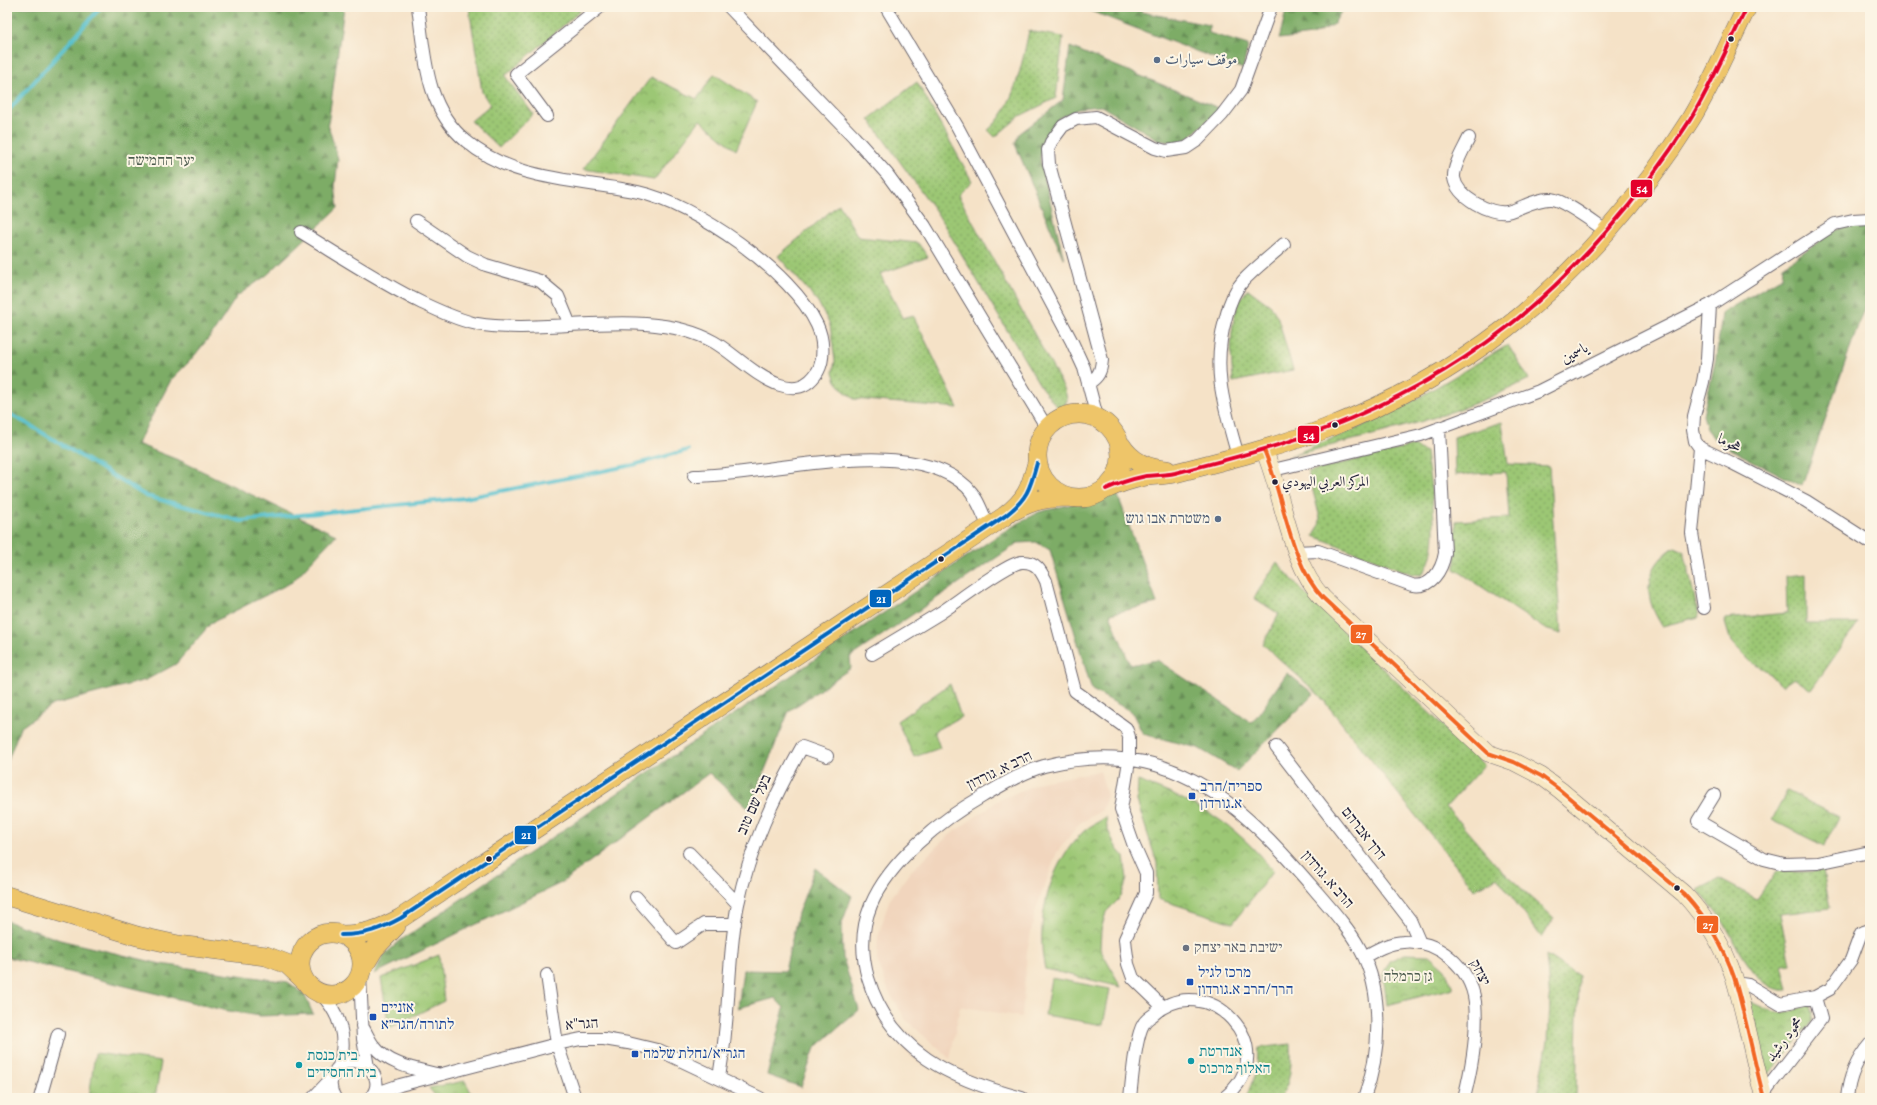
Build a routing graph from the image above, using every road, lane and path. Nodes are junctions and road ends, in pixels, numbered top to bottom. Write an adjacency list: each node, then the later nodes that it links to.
1 (418, 7): 15 (street)
2 (600, 7): 7 (street)
3 (729, 7): 18 (street)
4 (886, 7): 16 (street)
5 (1271, 7): 16 (street)
6 (1747, 7): 11 (main road)
7 (547, 116)
8 (1469, 138): 11 (street)
9 (1870, 219): 14 (street, ياسمين)
10 (416, 221): 15 (street)
11 (1606, 231): 22 (main road)
12 (301, 232): 15 (street)
13 (1284, 244): 23 (street)
14 (1710, 305): 19 (street, ياسمين); 21 (street, هحوما)
15 (570, 325)
16 (1089, 383): 17 (street)
17 (1097, 417): 18 (main road); 20 (main road)
18 (1048, 428): 24 (main road)
19 (1439, 428): 26 (street, ياسمين); 33 (street)
20 (1121, 445): 25 (main road); 28 (main road)
21 (1700, 448): 32 (street, هحوما); 34 (street)
22 (1264, 450): 23 (main road); 26 (street)
23 (1238, 456): 25 (main road)
24 (1038, 463): 29 (main road); 30 (main road)
25 (1188, 469): 28 (main road)
26 (1273, 470): 33 (street)
27 (694, 476): 31 (street)
28 (1106, 489): 29 (main road)
29 (1072, 497): 30 (main road)
30 (1005, 516): 31 (main road)
31 (989, 527): 45 (main road)
32 (1870, 542)
33 (1296, 552): 56 (street)
34 (1704, 608)
35 (872, 654): 38 (street)
36 (1276, 747): 50 (street, דרך אברהם)
37 (827, 756): 44 (street, בעל שם טוב)
38 (1129, 760): 52 (street, הרב א. גורדון); 59 (street); 78 (street, הרב א. גורדון)
39 (1714, 796): 41 (street)
40 (689, 852): 44 (street)
41 (1870, 852)
42 (7, 896): 51 (main road)
43 (636, 897): 46 (street)
44 (738, 904): 46 (street, בעל שם טוב)
45 (414, 909): 48 (main road); 53 (main road)
46 (735, 924): 67 (street, בעל שם טוב)
47 (1870, 930): 58 (street)
48 (341, 935): 49 (main road); 53 (main road)
49 (311, 940): 51 (main road); 55 (main road)
50 (1420, 943): 52 (street, יצחק); 82 (street, יצחק)
51 (251, 954): 55 (main road)
52 (1364, 957): 81 (street, הרב א. גורדון)
53 (361, 972): 57 (main road); 60 (street)
54 (548, 976): 62 (street)
55 (304, 980): 57 (main road)
56 (1735, 983): 58 (street); 71 (street)
57 (320, 993): 64 (street)
58 (1815, 997): 71 (street, محمود رشيد)
59 (1162, 1006): 79 (street); 80 (street)
60 (362, 1026): 65 (street); 66 (street)
61 (58, 1034): 72 (street)
62 (557, 1044): 66 (street, הגר"א); 67 (street, הגר"א); 76 (street)
63 (1870, 1044): 83 (street)
64 (339, 1066): 65 (street); 68 (street)
65 (368, 1067): 69 (street)
66 (438, 1075): 70 (street, הגר"א)
67 (719, 1078): 77 (street, הגר"א)
68 (331, 1079): 73 (street); 74 (street)
69 (376, 1080): 70 (street, הגר"א); 75 (street)
70 (400, 1085): 75 (street, הגר"א)
71 (1764, 1096)
72 (40, 1098)
73 (313, 1098)
74 (335, 1098)
75 (371, 1098)
76 (575, 1098)
77 (760, 1098)
78 (1022, 1098)
79 (1130, 1098)
80 (1224, 1098)
81 (1364, 1098)
82 (1464, 1098)
83 (1847, 1098)

